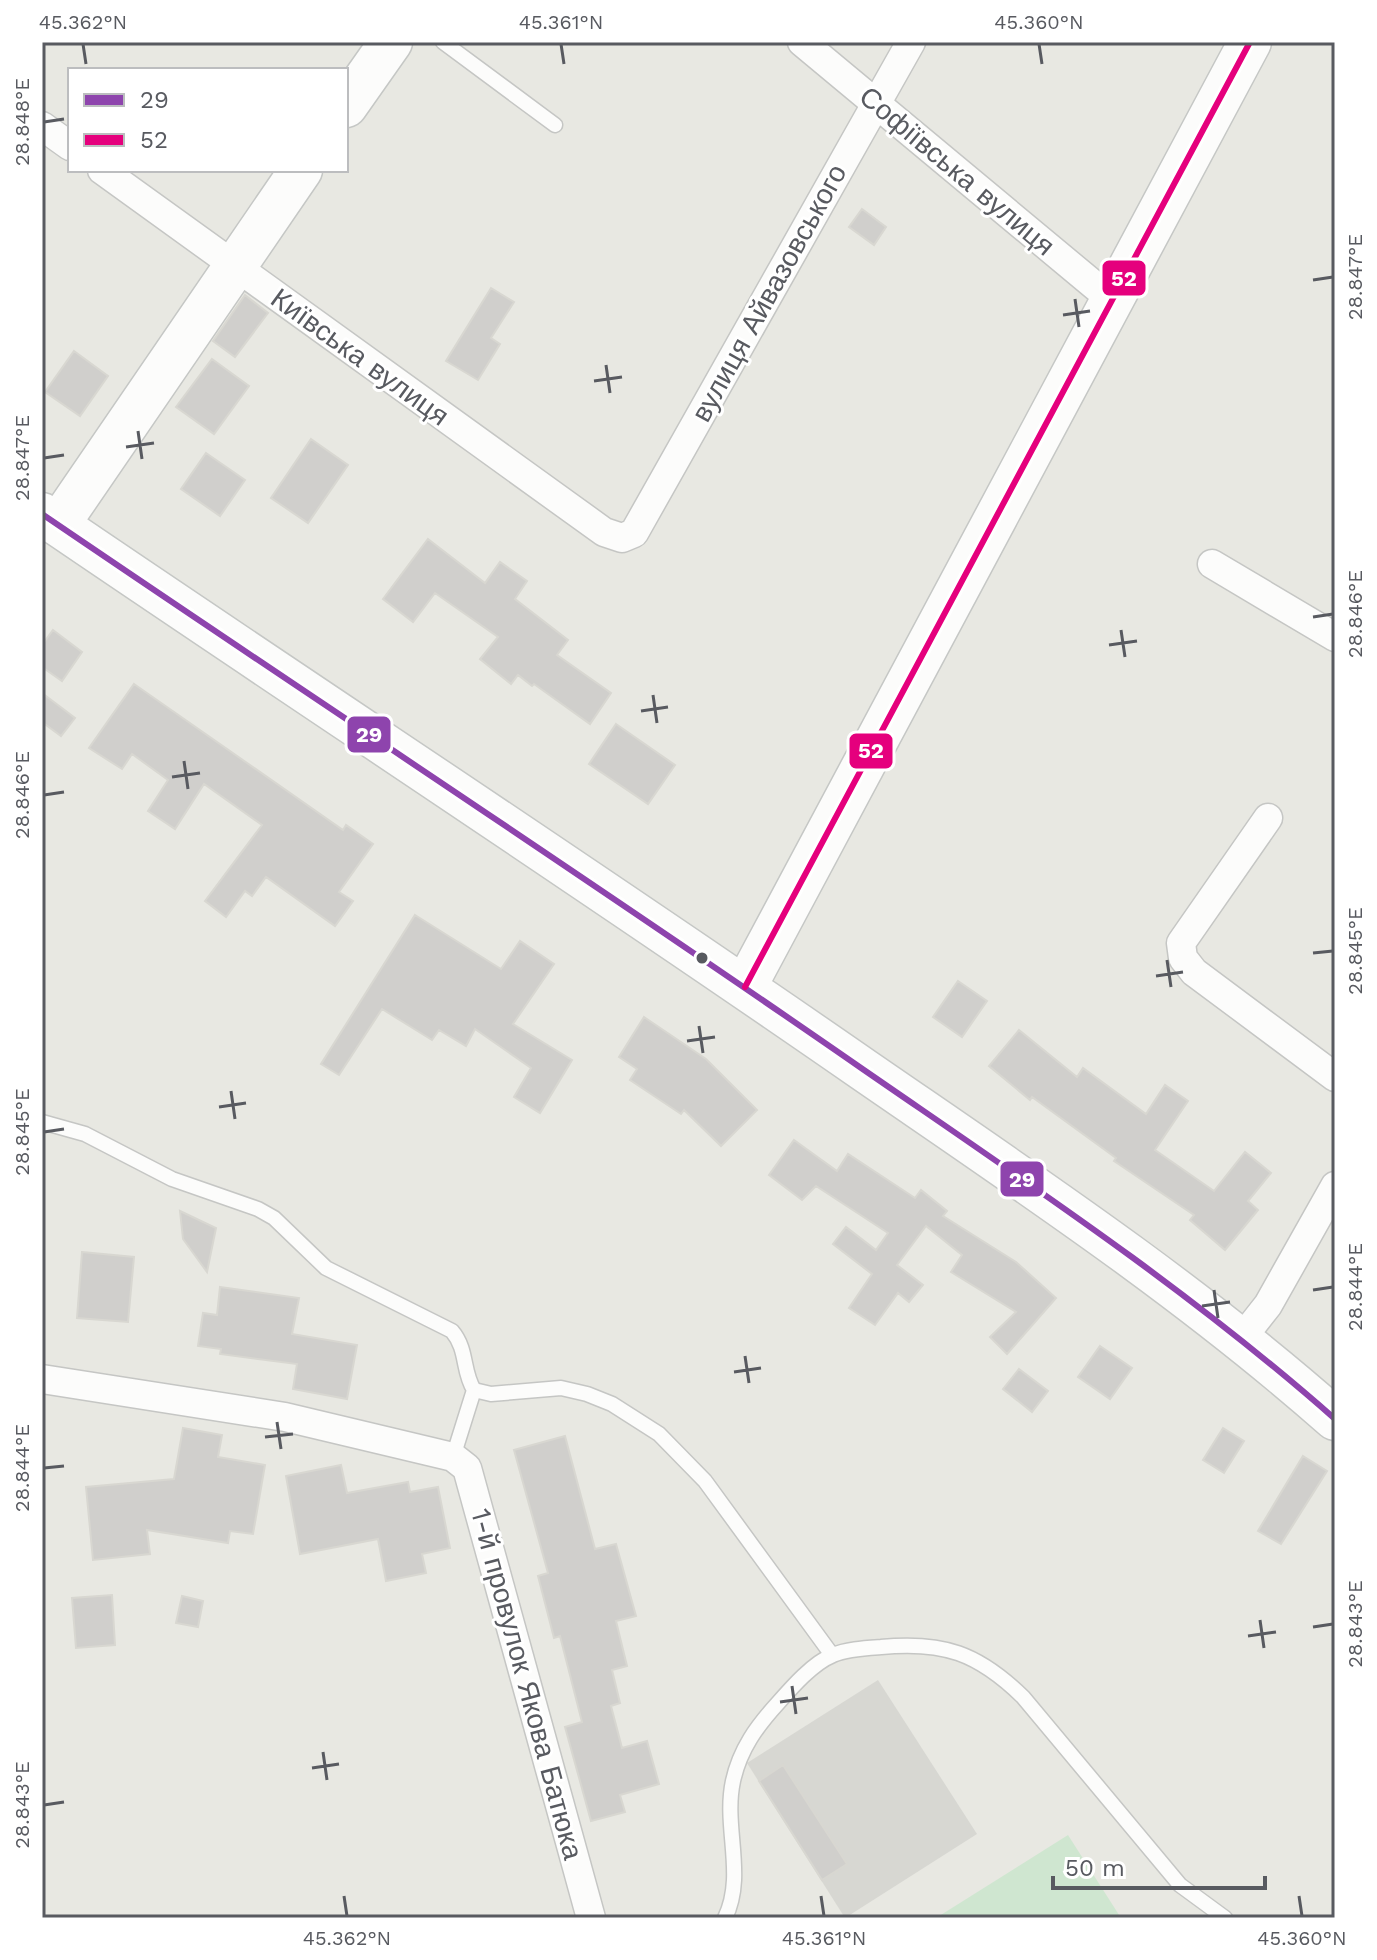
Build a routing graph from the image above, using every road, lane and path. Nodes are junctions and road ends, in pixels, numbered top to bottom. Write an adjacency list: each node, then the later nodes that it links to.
1 (391, 42): 6 (street)
2 (443, 42): 8 (lane)
3 (802, 42): 7 (street, Софіївська вулиця)
4 (911, 42): 7 (street, вулиця Айвазовського)
5 (1250, 42): 14 (street)
6 (348, 103)
7 (876, 104): 14 (street, Софіївська вулиця); 16 (street, вулиця Айвазовського)
8 (555, 125)
9 (42, 126): 10 (street)
10 (68, 145)
11 (105, 172): 13 (street, Київська вулиця)
12 (300, 172): 13 (street)
13 (233, 266): 15 (street); 16 (street, Київська вулиця)
14 (1112, 300): 20 (street)
15 (50, 519): 20 (street)
16 (622, 538)
17 (1212, 564): 18 (street)
18 (1335, 637)
19 (1268, 818): 21 (street)
20 (745, 987): 24 (street)
21 (1335, 1077)
22 (42, 1122): 26 (lane)
23 (1335, 1186): 24 (street)
24 (1242, 1338): 27 (street)
25 (42, 1379): 28 (street)
26 (474, 1390): 28 (lane); 29 (lane)
27 (1335, 1419)
28 (453, 1457): 30 (street, 1-й провулок Якова Батюка)
29 (832, 1655): 31 (lane); 32 (lane)
30 (591, 1918)
31 (725, 1918)
32 (1225, 1918)

